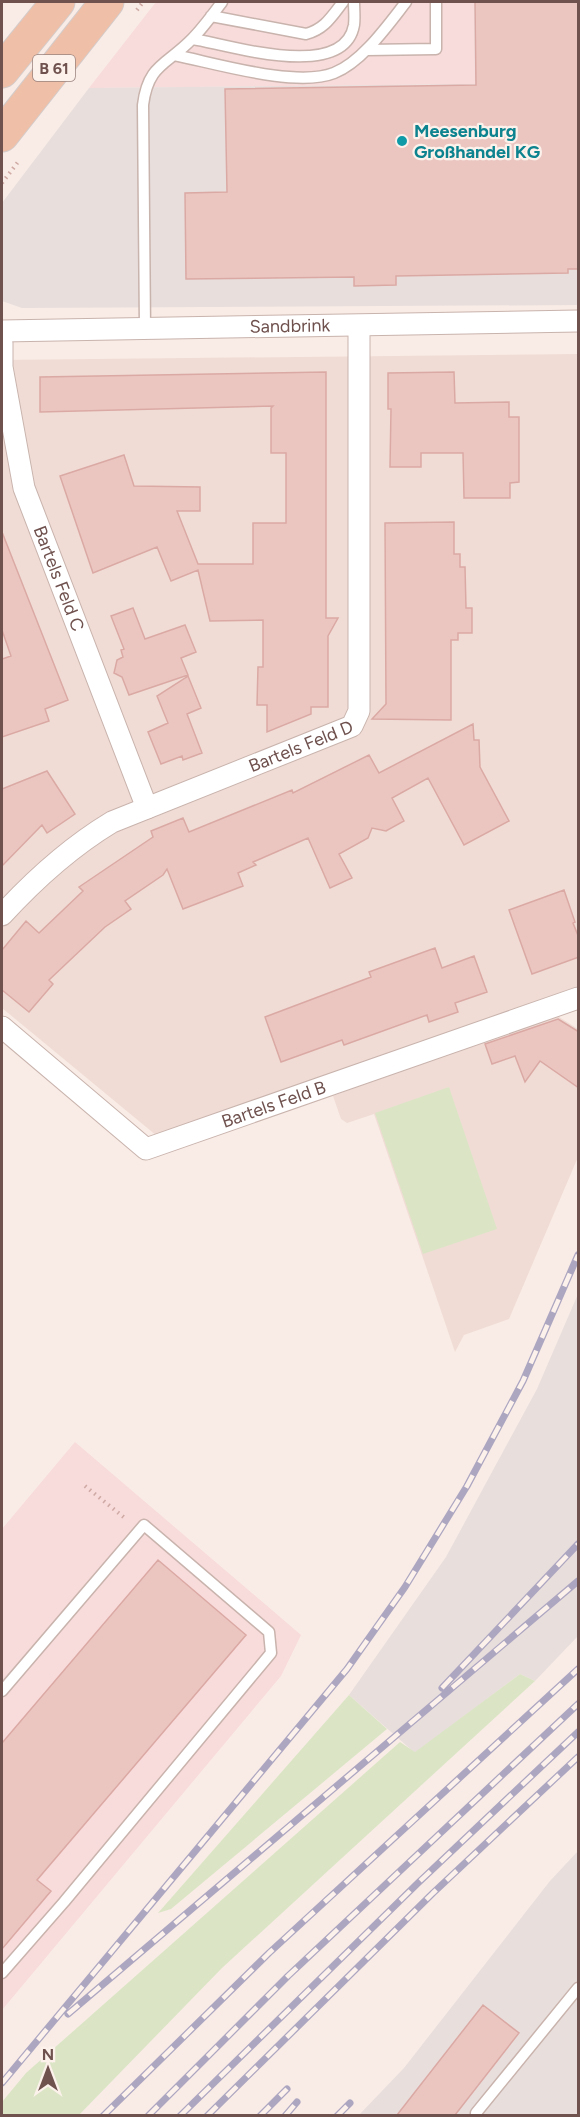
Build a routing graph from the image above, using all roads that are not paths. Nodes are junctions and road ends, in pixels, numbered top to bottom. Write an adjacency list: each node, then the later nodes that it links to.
1 (58, 2): 12 (main road, B 61)
2 (107, 2): 13 (main road, B 61)
3 (222, 2): 8 (lane)
4 (343, 2): 8 (lane)
5 (354, 2): 9 (lane)
6 (406, 2): 10 (lane)
7 (436, 2): 10 (lane)
8 (211, 16): 9 (lane)
9 (193, 39): 11 (lane)
10 (366, 50): 11 (lane)
11 (174, 55): 16 (lane)
12 (2, 71)
13 (2, 135)
14 (579, 321): 15 (street, Sandbrink)
15 (359, 326): 16 (street, Sandbrink); 19 (street, Bartels Feld D)
16 (144, 329): 17 (street, Sandbrink)
17 (2, 331)
18 (2, 343): 19 (street, Bartels Feld C)
19 (147, 808): 20 (street, Bartels Feld D)
20 (2, 915)
21 (579, 998): 22 (street, Bartels Feld B)
22 (2, 1027)
23 (2, 1691): 24 (lane)
24 (2, 1972)
25 (579, 1988): 26 (lane)
26 (477, 2115)

